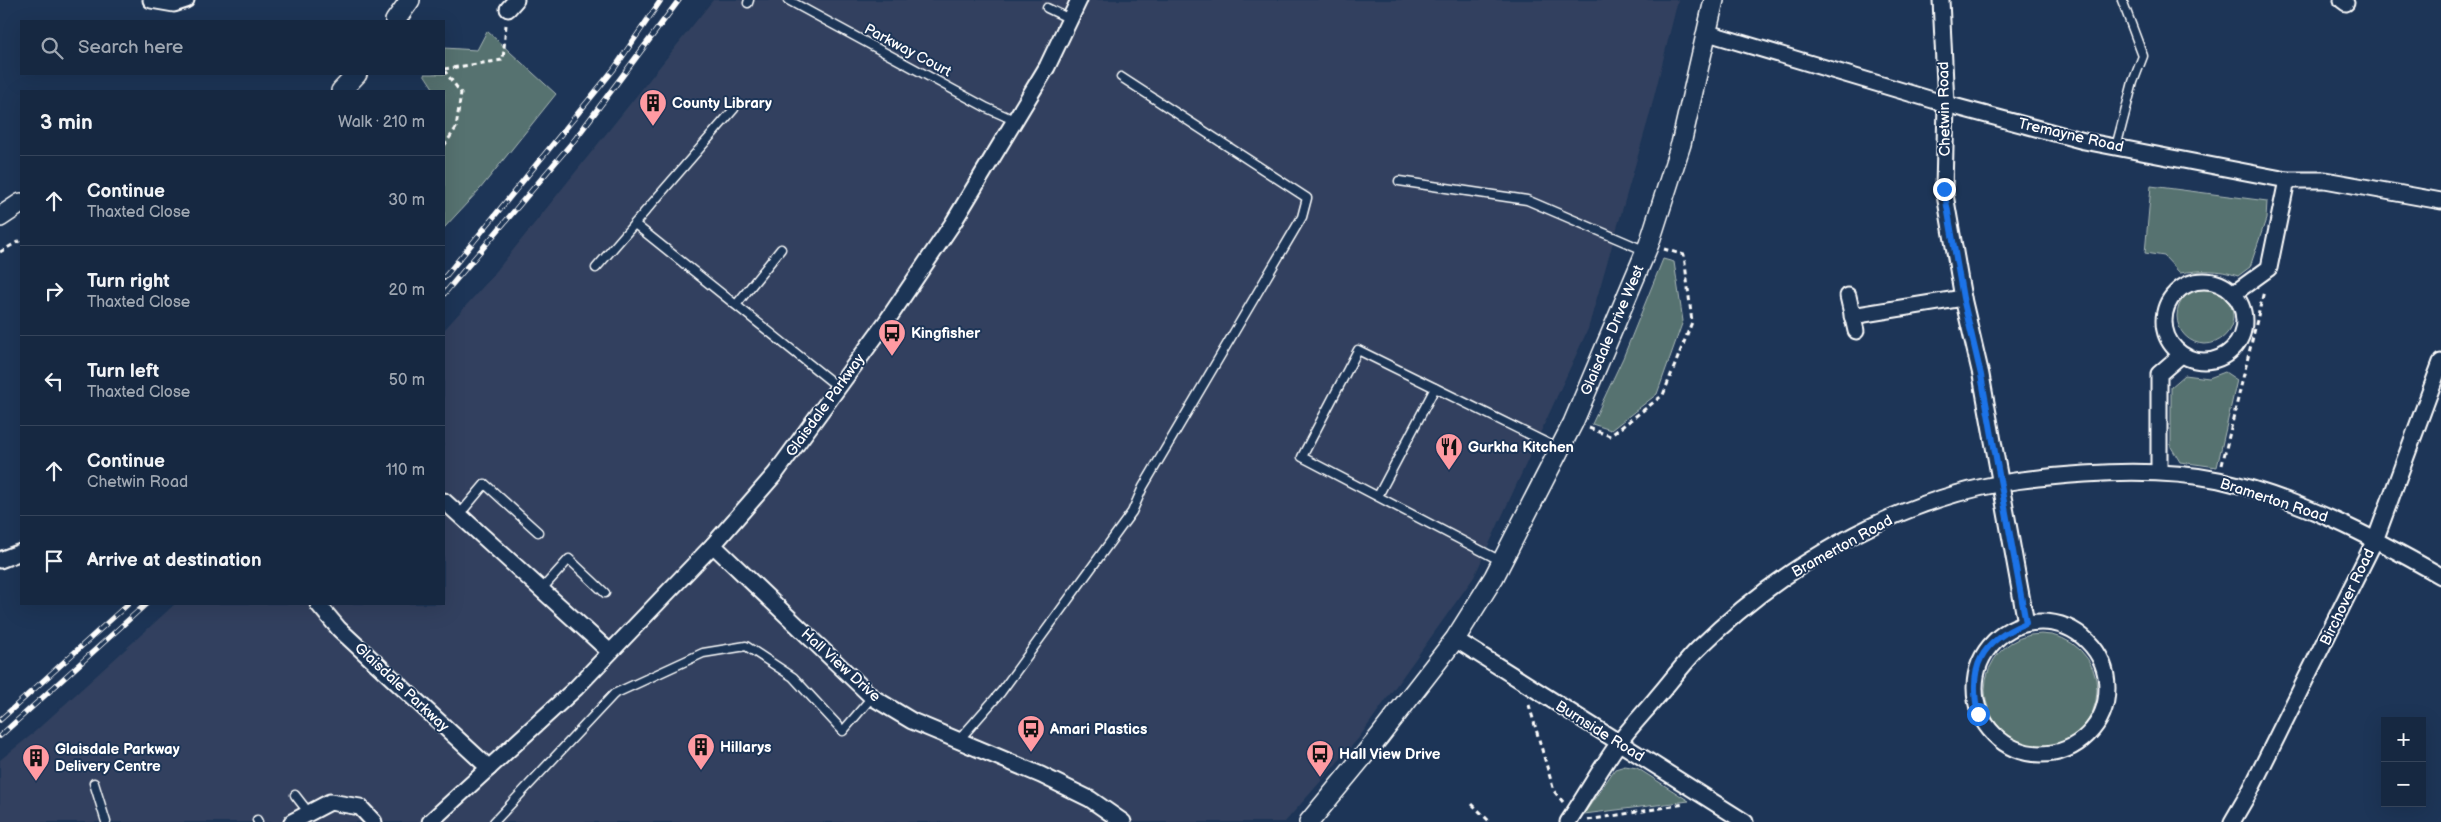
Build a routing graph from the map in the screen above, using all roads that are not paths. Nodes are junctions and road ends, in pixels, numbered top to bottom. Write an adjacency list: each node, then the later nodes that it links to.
1 (151, 0): 2 (street)
2 (186, 0)
3 (410, 0): 11 (street)
4 (788, 0): 18 (lane, Parkway Court)
5 (1079, 0): 10 (street, Glaisdale Parkway)
6 (1714, 0): 12 (street, Glaisdale Drive West)
7 (1941, 0): 16 (street, Chetwin Road)
8 (2122, 0): 19 (lane)
9 (1047, 8): 10 (lane)
10 (1070, 18): 18 (street, Glaisdale Parkway)
11 (397, 20)
12 (1708, 33): 16 (street, Tremayne Road); 26 (street, Glaisdale Drive West)
13 (357, 75): 15 (street)
14 (1121, 77): 57 (lane)
15 (342, 90)
16 (1946, 104): 19 (street, Tremayne Road); 31 (street, Chetwin Road)
17 (734, 109): 25 (lane)
18 (1016, 121): 35 (street, Glaisdale Parkway)
19 (2116, 147): 20 (street, Tremayne Road)
20 (2287, 180): 22 (street, Tremayne Road); 29 (street)
21 (1399, 181): 26 (lane)
22 (2441, 200)
23 (20, 204): 24 (street)
24 (0, 217)
25 (636, 224): 28 (lane); 32 (lane)
26 (1648, 248): 37 (street, Glaisdale Drive West)
27 (781, 250): 32 (lane)
28 (596, 268)
29 (2233, 294): 33 (street); 33 (street)
30 (1848, 296): 31 (street)
31 (1963, 298): 39 (street, Chetwin Road)
32 (736, 305): 35 (lane)
33 (2181, 355): 38 (street)
34 (2441, 362): 44 (street, Birchover Road)
35 (838, 388): 45 (street, Glaisdale Parkway)
36 (1435, 388): 37 (lane); 40 (lane); 40 (lane)
37 (1559, 449): 48 (street, Glaisdale Drive West)
38 (2159, 471): 39 (street, Bramerton Road); 44 (street, Bramerton Road)
39 (2000, 483): 53 (street, Chetwin Road); 58 (street, Bramerton Road)
40 (1378, 496): 48 (lane)
41 (445, 502): 42 (street)
42 (459, 515): 43 (lane); 50 (street)
43 (538, 532)
44 (2376, 538): 49 (street, Bramerton Road); 72 (street, Birchover Road)
45 (712, 545): 55 (street, Glaisdale Parkway); 56 (street, Hall View Drive)
46 (20, 552): 47 (street)
47 (0, 560)
48 (1502, 561): 54 (street, Glaisdale Drive West)
49 (2441, 576)
50 (541, 590): 51 (lane); 55 (street)
51 (604, 593)
52 (319, 605): 59 (street, Glaisdale Parkway)
53 (2026, 623): 53 (street)
54 (1455, 639): 58 (street, Burnside Road); 70 (street, Glaisdale Drive West)
55 (610, 652): 59 (street, Glaisdale Parkway)
56 (872, 697): 57 (street, Hall View Drive); 68 (lane)
57 (958, 741): 69 (street, Hall View Drive)
58 (1619, 743): 63 (street, Bramerton Road); 71 (street, Burnside Road)
59 (489, 768): 67 (street, Glaisdale Parkway)
60 (94, 783): 64 (lane)
61 (295, 795): 62 (lane)
62 (309, 813): 65 (street); 66 (street)
63 (1570, 818)
64 (106, 822)
65 (292, 822)
66 (374, 822)
67 (430, 822)
68 (494, 822)
69 (1123, 822)
70 (1309, 822)
71 (1746, 822)
72 (2232, 822)

